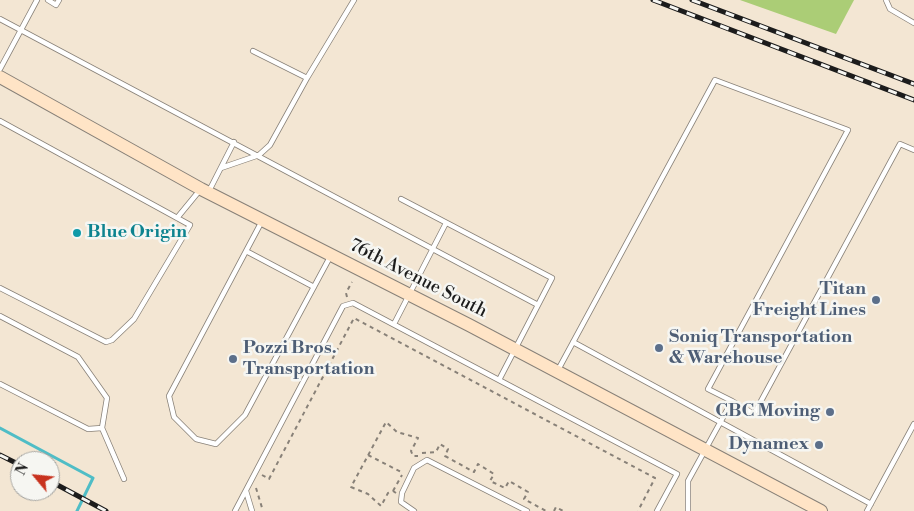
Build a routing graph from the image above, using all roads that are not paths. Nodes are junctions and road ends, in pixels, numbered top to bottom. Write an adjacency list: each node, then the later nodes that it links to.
1 (37, 0): 8 (lane)
2 (48, 0): 3 (lane)
3 (59, 0)
4 (354, 0): 12 (lane)
5 (886, 0): 7 (lane)
6 (0, 19): 8 (lane)
7 (914, 23)
8 (21, 30): 10 (lane); 14 (lane)
9 (253, 51): 12 (lane)
10 (0, 69)
11 (0, 77): 18 (street, 76th Avenue South)
12 (306, 78): 16 (lane)
13 (0, 121): 20 (lane)
14 (234, 142): 16 (lane); 17 (lane)
15 (914, 150): 37 (lane)
16 (259, 156): 17 (lane); 23 (lane)
17 (221, 168): 18 (lane)
18 (205, 191): 20 (lane); 21 (street, 76th Avenue South)
19 (401, 199): 22 (lane)
20 (177, 218): 27 (lane)
21 (263, 220): 24 (lane); 25 (street, 76th Avenue South)
22 (446, 223): 23 (lane); 29 (lane)
23 (433, 248): 28 (lane); 29 (lane)
24 (246, 251): 26 (lane); 26 (lane)
25 (331, 255): 26 (lane); 28 (street, 76th Avenue South)
26 (314, 287)
27 (0, 288)
28 (410, 295): 31 (lane); 33 (street, 76th Avenue South)
29 (538, 305): 33 (lane)
30 (0, 316): 40 (lane)
31 (394, 324): 35 (lane); 43 (lane)
32 (573, 342): 34 (lane); 37 (lane); 38 (lane)
33 (516, 349): 34 (street, 76th Avenue South); 35 (lane)
34 (557, 371): 41 (street, 76th Avenue South)
35 (500, 380): 49 (lane)
36 (0, 384): 40 (lane)
37 (732, 401): 38 (lane)
38 (720, 422): 41 (lane); 44 (lane)
39 (914, 424): 44 (lane)
40 (102, 428): 42 (lane)
41 (705, 450): 50 (lane); 51 (street, 76th Avenue South)
42 (124, 479)
43 (246, 490): 45 (lane); 46 (lane)
44 (871, 504): 52 (lane)
45 (235, 511)
46 (252, 511)
47 (414, 511): 48 (lane)
48 (527, 511)
49 (657, 511)
50 (688, 511)
51 (821, 511)
52 (867, 511)

